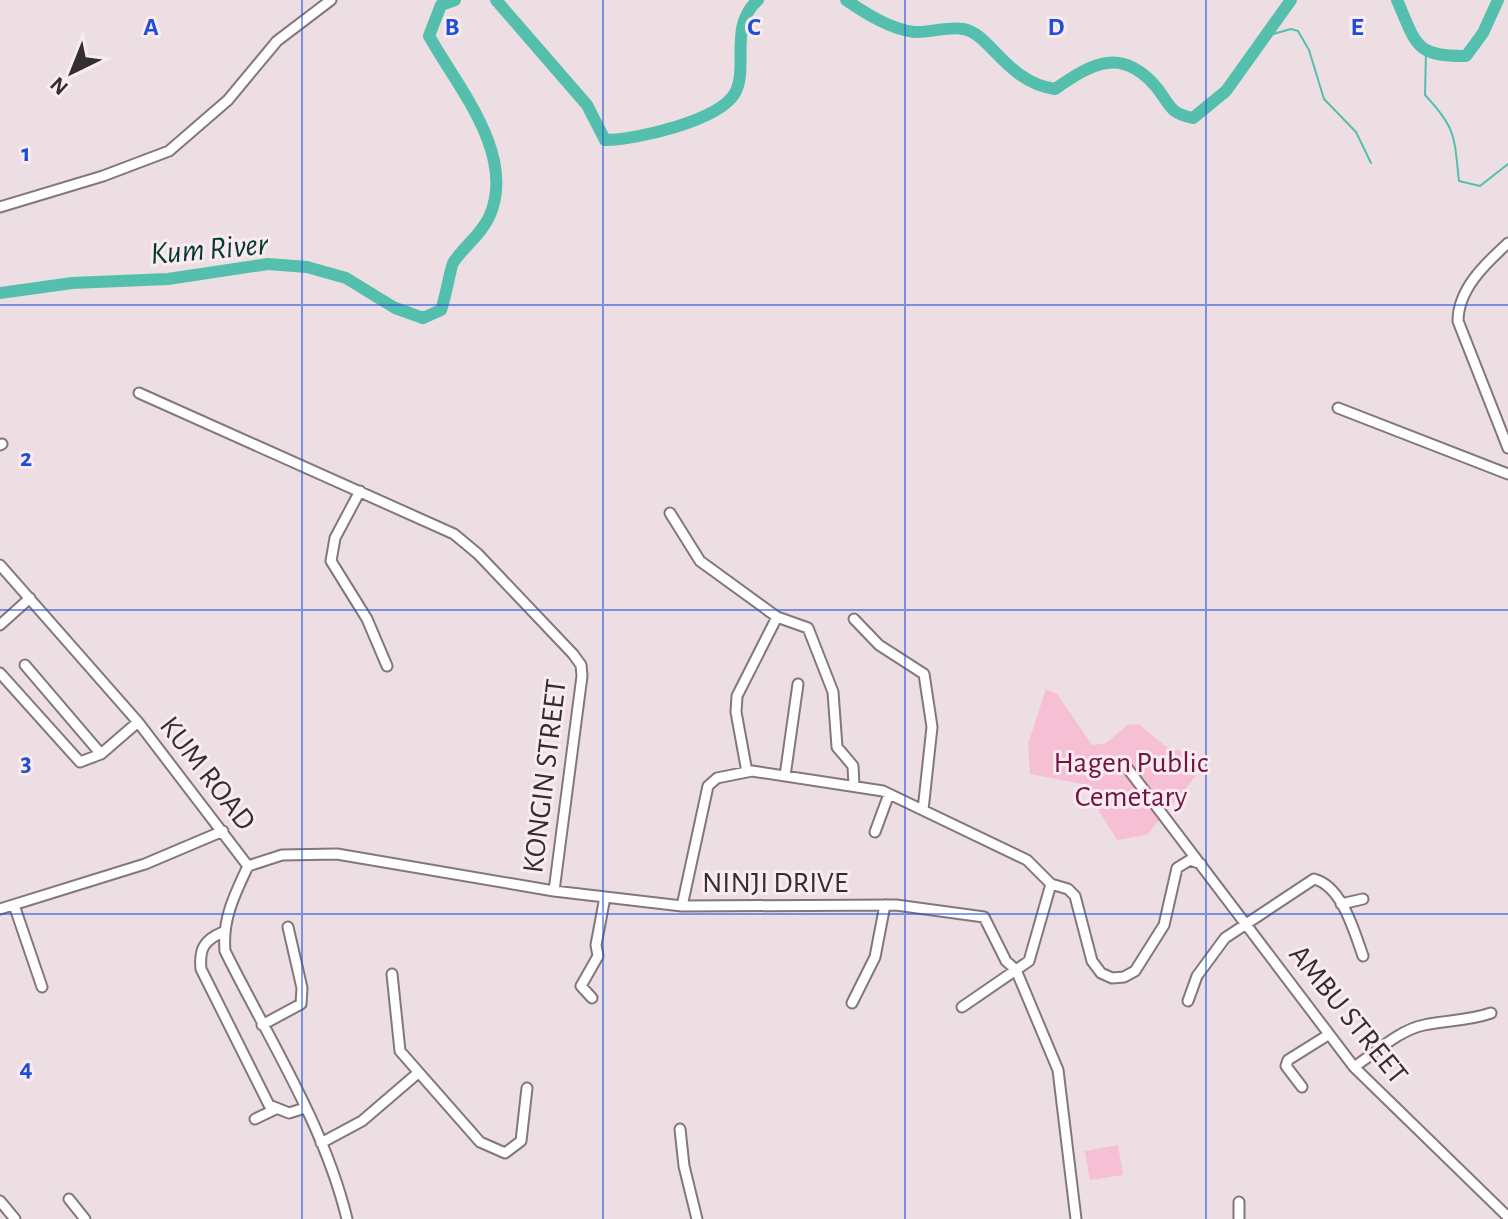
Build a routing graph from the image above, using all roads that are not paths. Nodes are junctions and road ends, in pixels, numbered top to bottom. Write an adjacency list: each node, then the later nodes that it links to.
1 (331, 0): 2 (street)
2 (0, 207)
3 (1508, 243): 6 (street)
4 (139, 393): 8 (street, KONGIN STREET)
5 (1338, 408): 7 (street)
6 (1508, 448)
7 (1508, 474)
8 (360, 491): 16 (street); 32 (street, KONGIN STREET)
9 (670, 513): 12 (street)
10 (0, 565): 11 (street, KUM ROAD)
11 (30, 598): 14 (street); 19 (street, KUM ROAD)
12 (777, 617): 22 (street); 24 (street)
13 (854, 619): 26 (street)
14 (0, 625)
15 (25, 665): 20 (street)
16 (387, 666)
17 (0, 673): 20 (street)
18 (798, 684): 23 (street)
19 (138, 722): 20 (street); 27 (street, KUM ROAD)
20 (101, 754)
21 (1125, 765): 29 (street, AMBU STREET)
22 (747, 772): 23 (street); 38 (street)
23 (785, 776): 24 (street)
24 (854, 786): 25 (street)
25 (889, 794): 26 (street); 28 (street)
26 (923, 810): 31 (street)
27 (223, 831): 30 (street, KUM ROAD); 36 (street)
28 (875, 832)
29 (1201, 864): 31 (street); 40 (street, AMBU STREET)
30 (248, 866): 32 (street, NINJI DRIVE); 42 (street, KUM ROAD)
31 (1051, 884): 44 (street)
32 (554, 891): 33 (street, NINJI DRIVE)
33 (605, 897): 38 (street, NINJI DRIVE); 47 (street)
34 (1363, 899): 35 (street)
35 (1341, 904): 40 (street); 43 (street)
36 (14, 905): 39 (street); 46 (street)
37 (885, 905): 38 (street, NINJI DRIVE); 44 (street, NINJI DRIVE); 49 (street)
38 (682, 906)
39 (0, 909)
40 (1247, 923): 48 (street); 53 (street, AMBU STREET)
41 (288, 927): 52 (street)
42 (223, 932): 52 (street); 59 (street)
43 (1363, 956)
44 (1016, 970): 50 (street); 71 (street, NINJI DRIVE)
45 (392, 974): 55 (street)
46 (42, 987)
47 (592, 998)
48 (1188, 1001)
49 (852, 1003)
50 (962, 1007)
51 (1491, 1013): 54 (street)
52 (262, 1025): 58 (street)
53 (1328, 1035): 54 (street, AMBU STREET); 56 (street)
54 (1354, 1067): 66 (street, AMBU STREET)
55 (418, 1073): 57 (street); 62 (street)
56 (1302, 1087)
57 (527, 1088)
58 (305, 1108): 59 (street); 62 (street)
59 (276, 1109): 60 (street)
60 (255, 1119)
61 (680, 1129): 70 (street)
62 (321, 1143): 69 (street)
63 (69, 1199): 68 (street)
64 (0, 1201): 67 (street)
65 (1239, 1202): 72 (street)
66 (1508, 1218)
67 (15, 1219)
68 (85, 1219)
69 (347, 1219)
70 (697, 1219)
71 (1076, 1219)
72 (1239, 1219)

